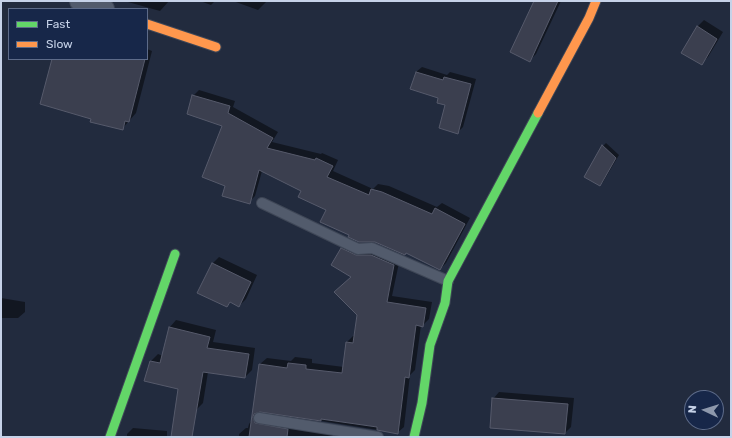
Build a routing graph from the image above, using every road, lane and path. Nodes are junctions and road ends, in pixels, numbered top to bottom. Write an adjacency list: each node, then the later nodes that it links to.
1 (80, 1): 3 (street)
2 (596, 1): 8 (street)
3 (101, 8)
4 (148, 24): 5 (street)
5 (216, 47)
6 (262, 203): 8 (lane)
7 (175, 254): 10 (street)
8 (448, 281): 12 (street)
9 (259, 418): 11 (lane)
10 (110, 437)
11 (378, 437)
12 (414, 437)

